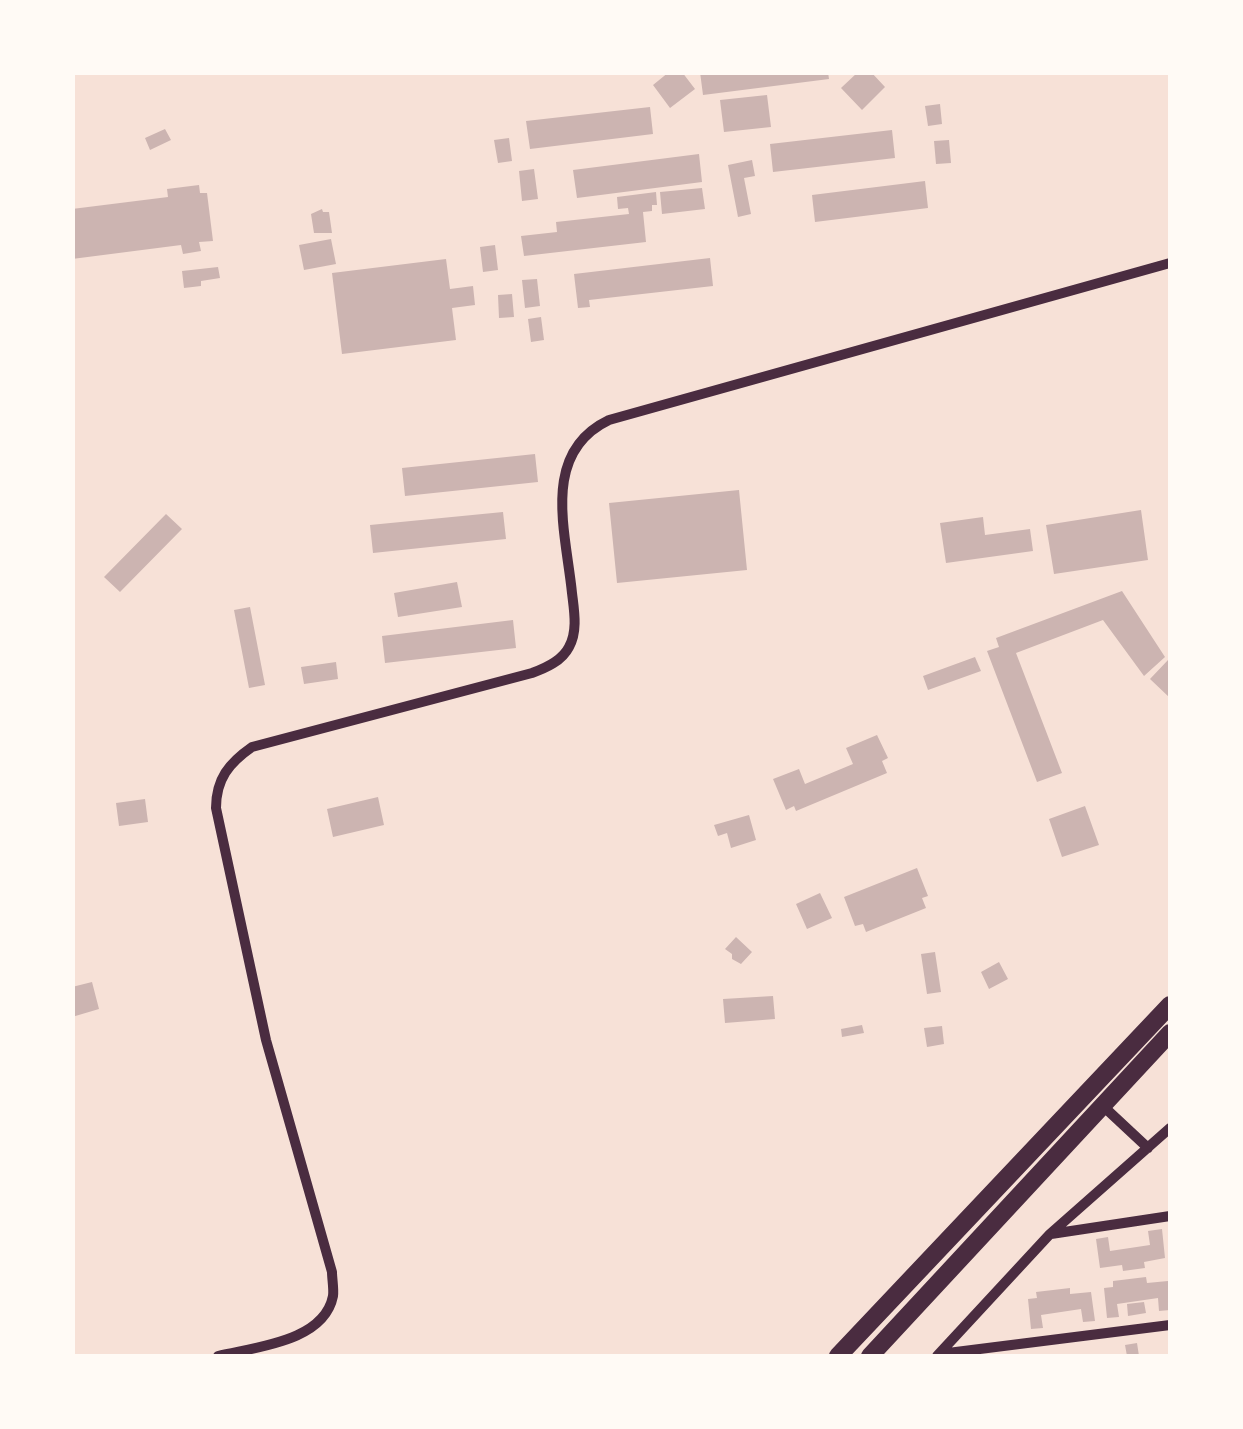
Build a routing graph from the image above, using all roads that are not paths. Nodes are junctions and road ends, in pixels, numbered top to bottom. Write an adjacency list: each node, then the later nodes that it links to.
1 (1170, 263): 11 (street)
2 (1170, 1005): 12 (highway)
3 (1170, 1032): 4 (highway)
4 (1103, 1106): 6 (street); 13 (highway)
5 (1170, 1128): 6 (street)
6 (1148, 1148): 8 (street)
7 (1170, 1216): 8 (street)
8 (1050, 1234): 10 (street)
9 (1170, 1325): 10 (street)
10 (938, 1355)
11 (218, 1356)
12 (838, 1356)
13 (870, 1356)

